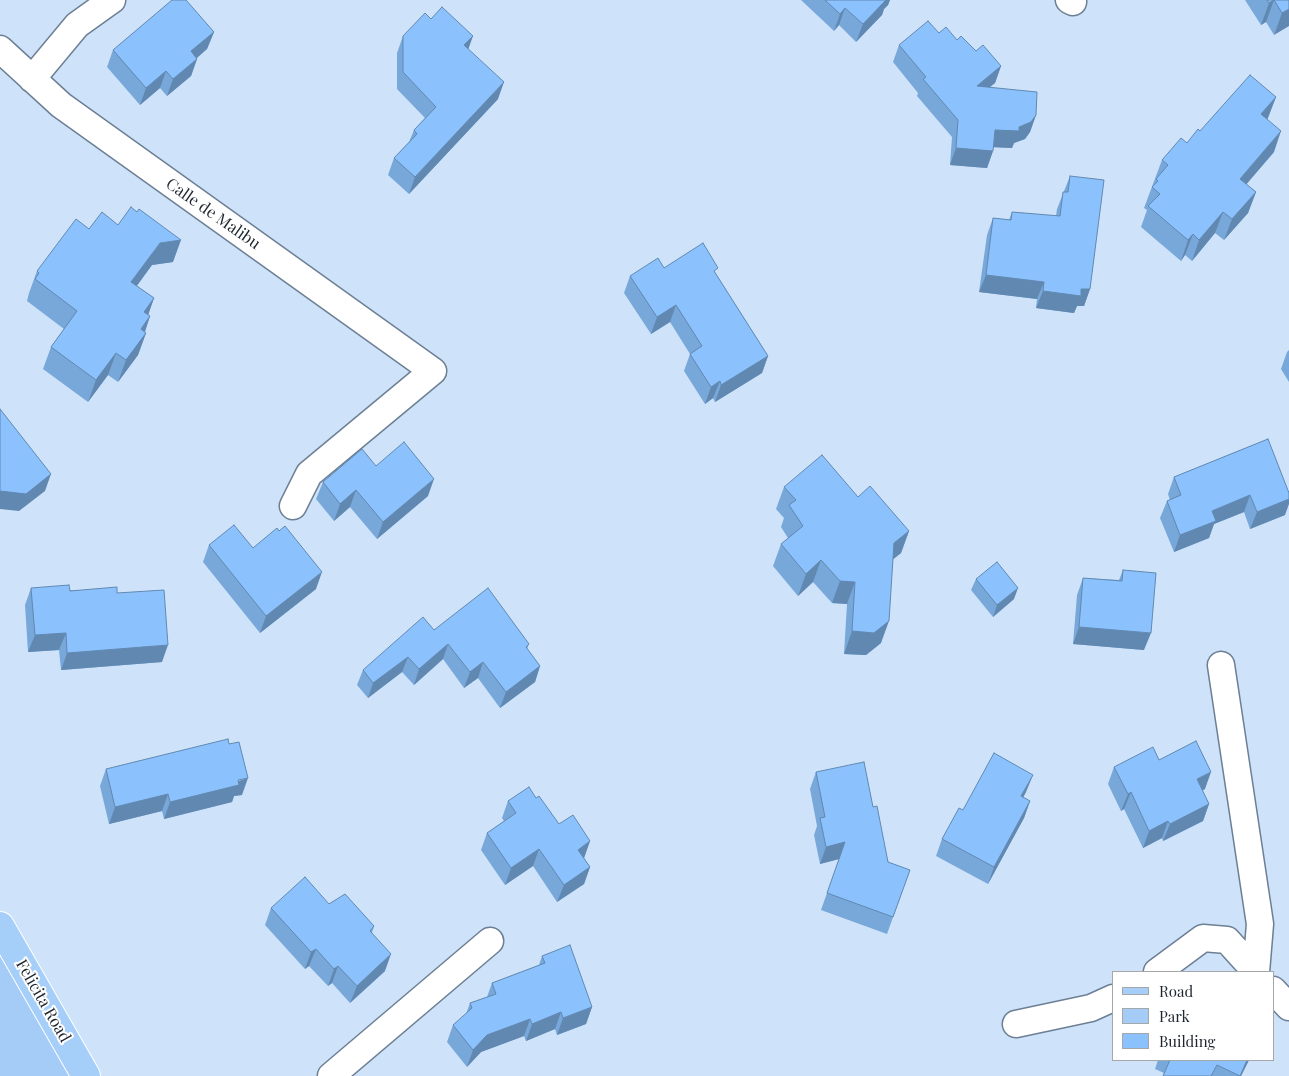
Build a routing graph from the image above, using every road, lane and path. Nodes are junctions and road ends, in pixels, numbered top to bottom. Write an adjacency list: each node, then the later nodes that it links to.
1 (112, 0): 3 (street)
2 (0, 48): 3 (street, Calle de Malibu)
3 (32, 79): 4 (street, Calle de Malibu)
4 (293, 506)
5 (1221, 665): 10 (street)
6 (0, 926): 15 (main road, Felicita Road)
7 (490, 941): 16 (street)
8 (1159, 971): 9 (street)
9 (1255, 971)
10 (1256, 971)
11 (1274, 991): 13 (street)
12 (1112, 998): 14 (street)
13 (1289, 1007)
14 (1016, 1024)
15 (86, 1076)
16 (331, 1076)

